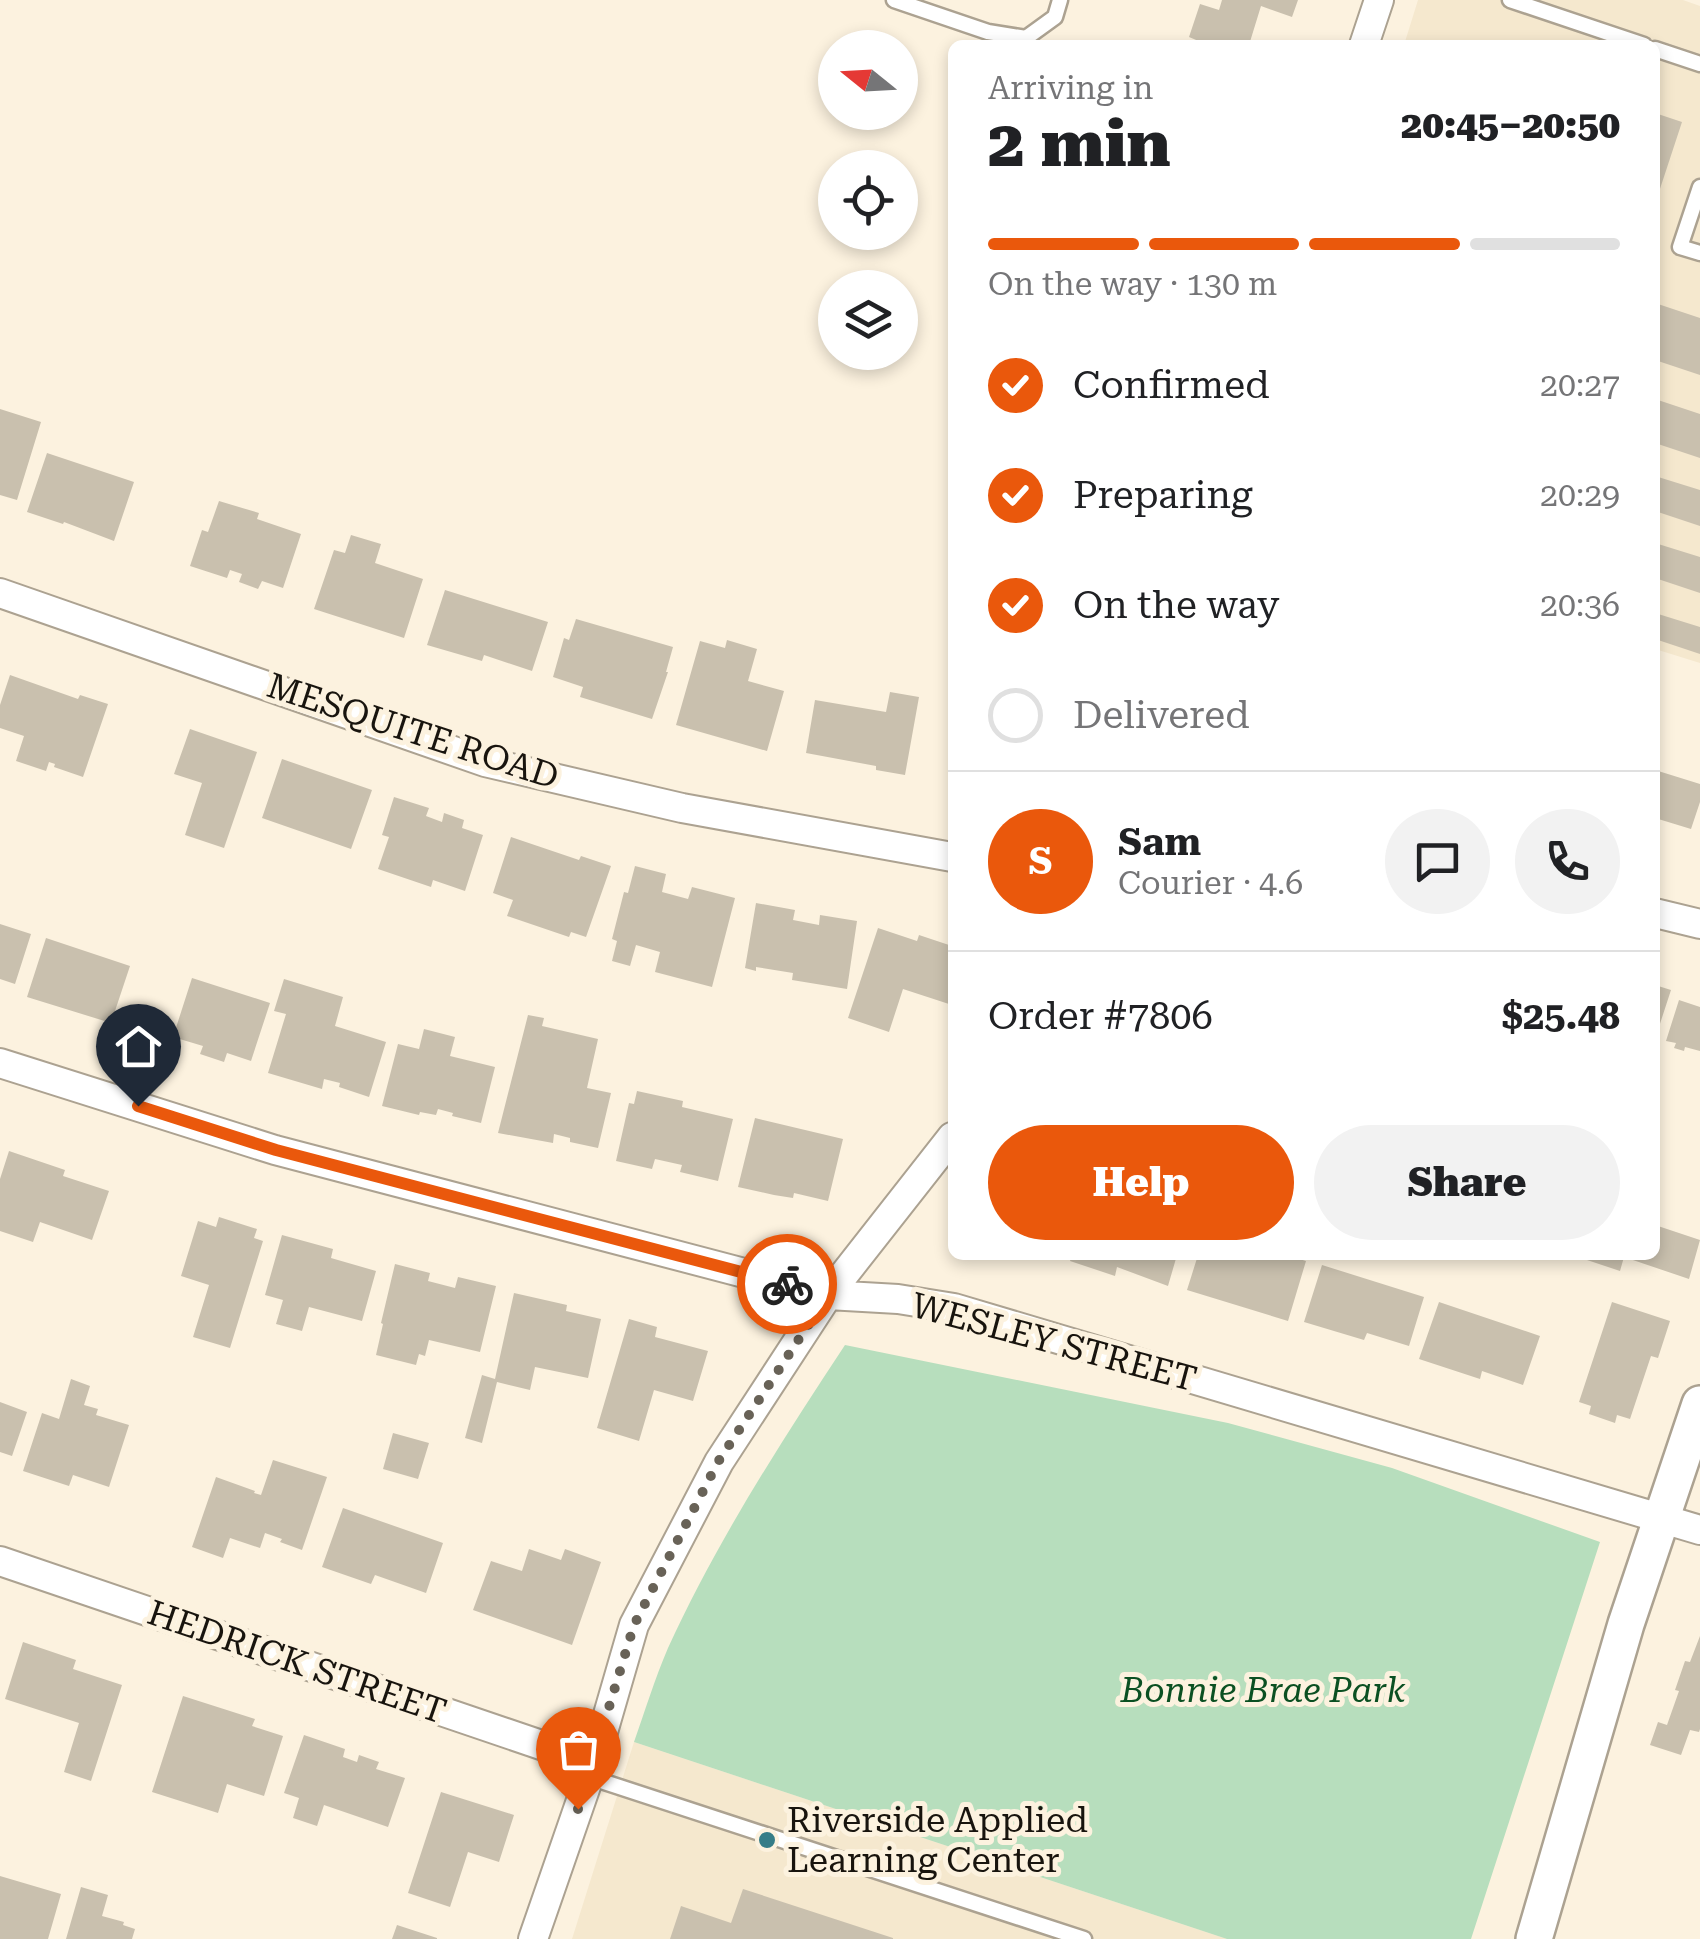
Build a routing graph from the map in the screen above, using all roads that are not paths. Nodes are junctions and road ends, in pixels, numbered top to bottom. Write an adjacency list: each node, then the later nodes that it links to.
1 (894, 0): 2 (lane)
2 (1060, 0)
3 (1379, 0): 5 (street)
4 (1510, 0): 6 (lane)
5 (1366, 40)
6 (1629, 40)
7 (1660, 50): 8 (lane)
8 (1700, 64)
9 (1700, 188): 10 (lane)
10 (1700, 253)
11 (0, 593): 12 (street, MESQUITE ROAD)
12 (948, 856)
13 (1660, 913): 14 (street)
14 (1700, 924)
15 (0, 1062): 17 (street, WESLEY STREET)
16 (948, 1142): 17 (street)
17 (828, 1295): 19 (street, WESLEY STREET); 22 (street)
18 (1700, 1404): 19 (street)
19 (1662, 1518): 20 (street, WESLEY STREET); 25 (street)
20 (1700, 1530)
21 (0, 1561): 22 (street, HEDRICK STREET)
22 (591, 1770): 23 (street); 24 (lane)
23 (533, 1939)
24 (1084, 1939)
25 (1534, 1939)

